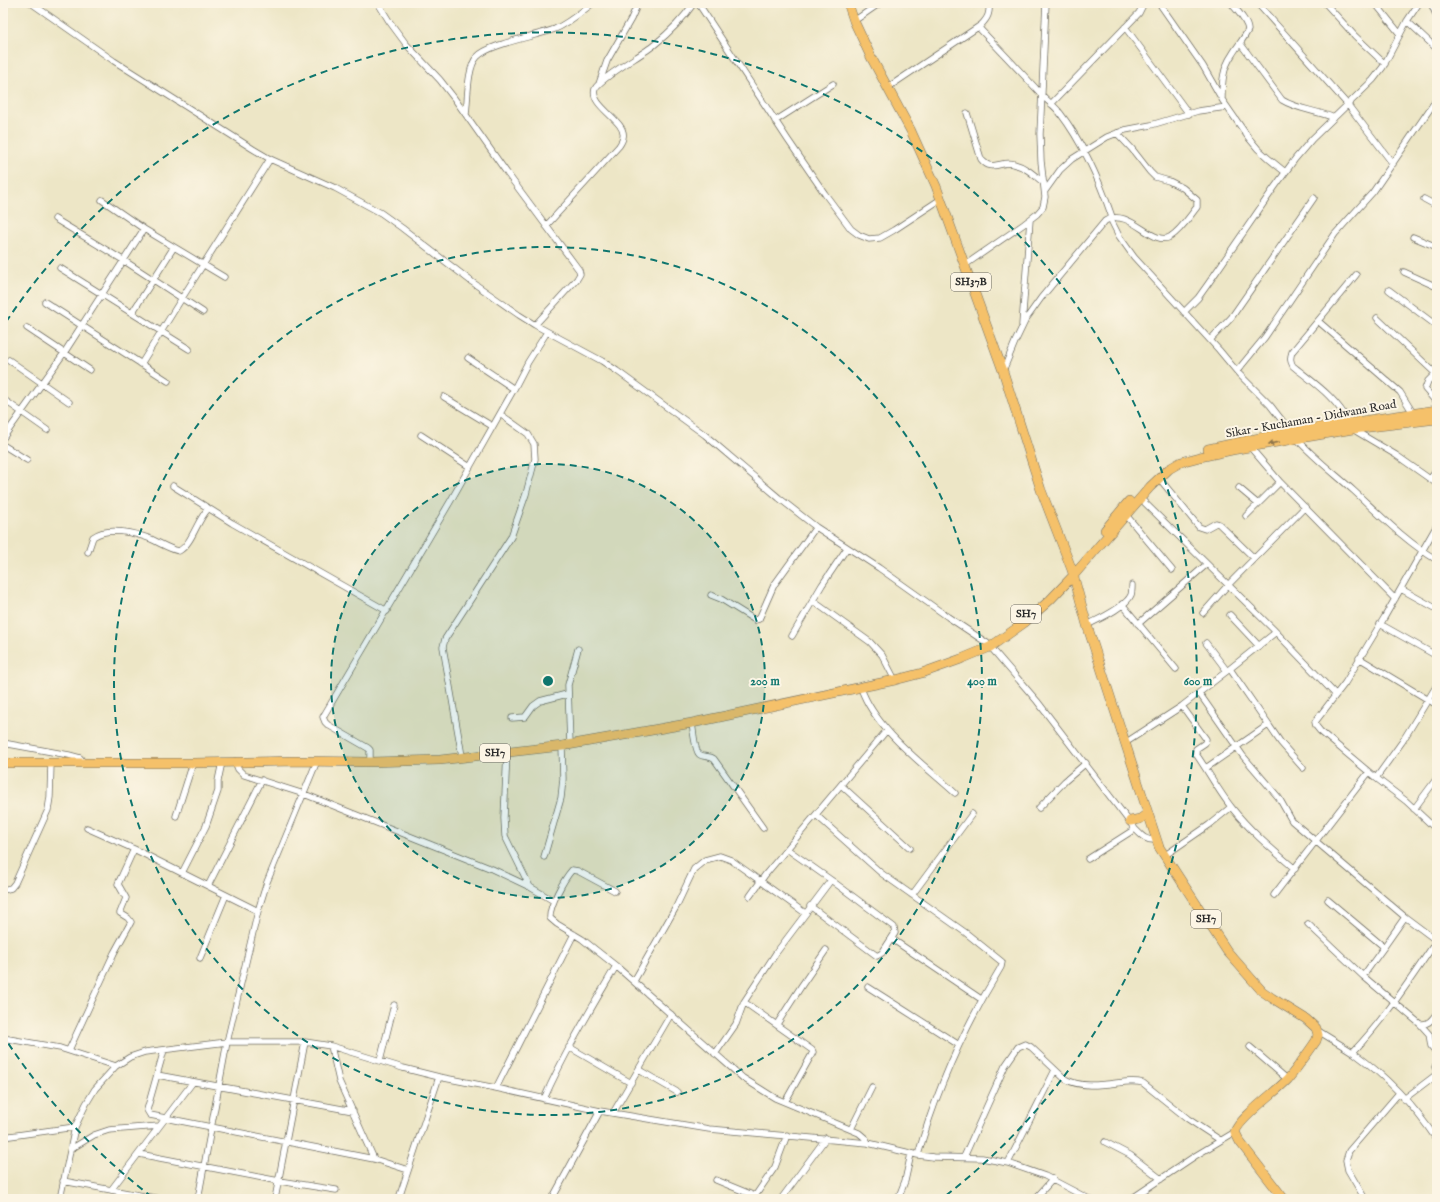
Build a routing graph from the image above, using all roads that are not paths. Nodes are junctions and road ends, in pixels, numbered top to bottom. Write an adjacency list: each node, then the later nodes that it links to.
1 (31, 3): 45 (street)
2 (378, 3): 39 (street)
3 (593, 3): 39 (street)
4 (638, 3): 30 (street)
5 (694, 3): 30 (street)
6 (698, 3): 42 (street)
7 (848, 3): 21 (main road, SH37B)
8 (880, 3): 21 (street)
9 (989, 3): 23 (street)
10 (1046, 3): 32 (street)
11 (1144, 3): 24 (street)
12 (1160, 3): 33 (street)
13 (1230, 3): 26 (street)
14 (1257, 3): 36 (street)
15 (1325, 3): 28 (street)
16 (1375, 3): 25 (street)
17 (1420, 3): 22 (street)
18 (1431, 3): 19 (street)
19 (1435, 10): 20 (street)
20 (1437, 17)
21 (854, 21): 31 (main road, SH37B)
22 (1407, 21): 25 (street); 27 (street)
23 (978, 27): 31 (street); 32 (street)
24 (1125, 27): 35 (street); 40 (street)
25 (1400, 34): 28 (street)
26 (1240, 43): 33 (street); 41 (street)
27 (1437, 49)
28 (1385, 64): 36 (street)
29 (833, 84): 42 (street)
30 (599, 85): 58 (street)
31 (887, 88): 51 (main road, SH37B)
32 (1042, 95): 35 (street); 48 (street)
33 (1223, 101): 37 (street)
34 (1434, 103): 46 (street)
35 (1051, 104): 44 (street)
36 (1348, 106): 41 (street); 46 (street)
37 (1227, 107): 40 (street); 47 (street)
38 (967, 113): 48 (street)
39 (466, 114): 58 (street)
40 (1189, 114): 43 (street)
41 (1334, 118): 47 (street)
42 (775, 121): 51 (street)
43 (1117, 133): 44 (street); 55 (street)
44 (1083, 151): 49 (street); 55 (street)
45 (270, 159): 64 (street); 81 (street)
46 (1393, 164): 96 (street)
47 (1285, 172): 77 (street)
48 (1044, 183): 49 (street)
49 (1045, 191): 57 (street)
50 (1314, 198): 88 (street)
51 (941, 199): 65 (main road, SH37B)
52 (102, 200): 59 (street)
53 (1424, 200): 54 (street)
54 (1437, 206)
55 (1112, 217): 77 (street); 85 (street)
56 (55, 219): 63 (street)
57 (1030, 220): 65 (street); 85 (street)
58 (546, 226): 81 (street)
59 (144, 229): 61 (street); 63 (street)
60 (1413, 237): 62 (street)
61 (174, 247): 64 (street); 70 (street)
62 (1437, 247)
63 (123, 260): 70 (street); 73 (street)
64 (204, 265): 69 (street); 74 (street)
65 (965, 265): 95 (main road, SH37B)
66 (60, 268): 73 (street)
67 (1404, 272): 71 (street)
68 (1356, 275): 80 (street)
69 (224, 277)
70 (154, 280): 74 (street); 78 (street)
71 (1437, 287)
72 (1389, 290): 83 (street)
73 (102, 294): 78 (street); 82 (street)
74 (182, 298): 76 (street); 86 (street)
75 (45, 302): 82 (street)
76 (203, 312)
77 (1184, 312): 88 (street)
78 (132, 313): 86 (street)
79 (1377, 318): 97 (street)
80 (1318, 321): 108 (street); 111 (street)
81 (535, 325): 87 (street)
82 (82, 326): 90 (street); 93 (street)
83 (1437, 326)
84 (27, 328): 90 (street)
85 (1021, 329): 95 (street)
86 (162, 332): 89 (street); 93 (street)
87 (547, 332): 100 (street); 134 (street)
88 (1210, 340): 96 (street)
89 (189, 349)
90 (64, 353): 94 (street); 99 (street)
91 (468, 358): 100 (street)
92 (9, 360): 99 (street)
93 (141, 364): 98 (street)
94 (90, 370)
95 (1003, 371): 142 (main road, SH37B)
96 (1237, 371): 114 (street)
97 (1436, 373): 104 (street)
98 (168, 381)
99 (43, 383): 103 (street); 106 (street)
100 (514, 389): 107 (street)
101 (444, 397): 110 (street)
102 (3, 399): 106 (street)
103 (69, 402)
104 (1437, 403)
105 (1437, 410): 108 (main road, Sikar - Kuchaman - Didwana Road)
106 (22, 412): 112 (street); 115 (street)
107 (500, 414): 110 (street); 185 (street)
108 (1413, 414): 111 (main road, Sikar - Kuchaman - Didwana Road)
109 (1437, 419): 111 (main road, Sikar - Kuchaman - Didwana Road)
110 (492, 426): 119 (street)
111 (1351, 426): 114 (main road, Sikar - Kuchaman - Didwana Road); 122 (street)
112 (47, 430)
113 (421, 434): 119 (street)
114 (1294, 435): 117 (main road, Sikar - Kuchaman - Didwana Road, one-way to 117); 136 (street); 142 (main road, Sikar - Kuchaman - Didwana Road)
115 (3, 438)
116 (3, 445): 118 (street)
117 (1250, 447): 121 (main road, Sikar - Kuchaman - Didwana Road); 123 (street)
118 (27, 460)
119 (470, 466): 151 (street)
120 (1437, 470): 122 (street)
121 (1158, 478): 127 (main road, Sikar - Kuchaman - Didwana Road); 138 (street)
122 (1430, 479): 124 (street)
123 (1280, 482): 128 (street); 129 (street)
124 (1437, 484)
125 (173, 486): 130 (street)
126 (1239, 488): 128 (street)
127 (1140, 498): 131 (main road, Sikar - Kuchaman - Didwana Road); 140 (street)
128 (1258, 504): 132 (street)
129 (1305, 507): 138 (street); 147 (street)
130 (208, 509): 137 (street); 151 (street)
131 (1126, 515): 141 (street); 142 (main road, Sikar - Kuchaman - Didwana Road)
132 (1246, 516)
133 (1437, 525): 136 (street)
134 (816, 527): 135 (street); 146 (street)
135 (847, 548): 148 (street); 160 (street)
136 (1422, 551): 139 (street); 145 (street)
137 (88, 552)
138 (1254, 558): 143 (street)
139 (1437, 560)
140 (1207, 564): 143 (street); 154 (street)
141 (1172, 570)
142 (1072, 573): 156 (main road, SH7); 160 (main road, SH7)
143 (1228, 585): 152 (street); 157 (street)
144 (1132, 586): 149 (street)
145 (1401, 588): 147 (street); 150 (street)
146 (711, 595)
147 (1395, 599): 155 (street)
148 (813, 601): 158 (street); 167 (street)
149 (1122, 604): 154 (street); 156 (street)
150 (1437, 609)
151 (387, 611): 189 (street)
152 (1203, 613)
153 (1230, 615): 161 (street)
154 (1138, 624): 165 (street)
155 (1380, 624): 163 (street); 164 (street)
156 (1087, 626): 181 (main road, SH7)
157 (1276, 632): 161 (street); 172 (street)
158 (792, 636)
159 (1206, 643): 166 (street)
160 (989, 645): 167 (main road, SH7); 194 (street)
161 (1259, 646): 166 (street)
162 (578, 650): 171 (street)
163 (1437, 656)
164 (1359, 658): 172 (street); 173 (street)
165 (1176, 669)
166 (1229, 670): 170 (street); 178 (street)
167 (895, 680): 169 (main road, SH7)
168 (1437, 685): 173 (street)
169 (861, 688): 177 (main road, SH7); 179 (street)
170 (1199, 693): 175 (street); 183 (street)
171 (568, 694): 176 (street); 182 (street)
172 (1336, 695): 197 (street)
173 (1428, 700): 174 (street); 198 (street)
174 (1437, 705)
175 (1182, 706): 181 (street); 195 (street)
176 (512, 718)
177 (692, 723): 182 (main road, SH7); 213 (street)
178 (1268, 725): 183 (street); 196 (street)
179 (887, 730): 201 (street); 202 (street)
180 (3, 742): 192 (street)
181 (1125, 743): 208 (main road, SH7)
182 (566, 746): 184 (main road, SH7); 221 (street)
183 (1237, 747): 195 (street); 216 (street)
184 (507, 752): 185 (main road, SH7); 228 (street)
185 (462, 756): 189 (main road, SH7)
186 (235, 761): 187 (main road, SH7); 188 (main road, SH7); 200 (street)
187 (317, 761): 189 (main road, SH7); 203 (street)
188 (222, 762): 193 (main road, SH7); 224 (street)
189 (370, 762)
190 (3, 763): 191 (main road, SH7)
191 (51, 763): 192 (main road, SH7); 229 (street)
192 (84, 763): 193 (main road, SH7)
193 (193, 763): 210 (street)
194 (1086, 763): 205 (street); 211 (street)
195 (1206, 768): 204 (street)
196 (1303, 768)
197 (1369, 772): 198 (street); 216 (street)
198 (1376, 778): 206 (street)
199 (1437, 778): 206 (street)
200 (262, 780): 203 (street); 227 (street)
201 (841, 785): 209 (street); 217 (street)
202 (955, 793)
203 (304, 794): 228 (street); 238 (street)
204 (1231, 807): 220 (street); 223 (street)
205 (1039, 808)
206 (1414, 809): 214 (street)
207 (972, 814): 232 (street)
208 (1147, 814): 211 (main road); 215 (main road, SH7)
209 (816, 815): 219 (street); 232 (street)
210 (176, 816)
211 (1132, 825): 215 (street); 222 (street)
212 (87, 828): 218 (street)
213 (763, 828)
214 (1437, 830)
215 (1156, 840): 220 (main road, SH7)
216 (1316, 842): 223 (street); 240 (street)
217 (910, 848)
218 (134, 849): 224 (street); 268 (street)
219 (787, 849): 225 (street); 226 (street)
220 (1164, 856): 260 (main road, SH7)
221 (544, 857)
222 (1088, 859)
223 (1295, 869): 233 (street)
224 (182, 873): 227 (street)
225 (831, 880): 237 (street); 243 (street)
226 (761, 881): 234 (street); 239 (street); 250 (street)
227 (208, 886): 231 (street)
228 (530, 887): 236 (street)
229 (3, 890)
230 (614, 891): 236 (street)
231 (226, 895): 238 (street); 247 (street)
232 (912, 895): 252 (street)
233 (1274, 895)
234 (750, 896)
235 (1328, 900): 245 (street)
236 (554, 901): 242 (street)
237 (810, 906): 239 (street); 243 (street)
238 (258, 911): 262 (street)
239 (805, 913): 253 (street)
240 (1405, 917): 244 (street); 245 (street)
241 (1308, 924): 249 (street)
242 (574, 934): 248 (street); 289 (street)
243 (892, 939): 252 (street)
244 (1437, 940): 254 (street)
245 (1384, 947): 249 (street)
246 (826, 950): 258 (street)
247 (200, 958)
248 (616, 966): 250 (street); 266 (street)
249 (1363, 976): 254 (street)
250 (634, 981): 257 (street)
251 (868, 987): 264 (street)
252 (982, 999): 264 (street)
253 (744, 1002): 258 (street); 272 (street)
254 (1395, 1002): 259 (street); 270 (street)
255 (394, 1005): 273 (street)
256 (1437, 1013): 259 (street)
257 (671, 1014): 272 (street); 276 (street)
258 (777, 1024): 295 (street)
259 (1420, 1024): 271 (street)
260 (1317, 1030): 270 (street); 283 (main road)
261 (3, 1038): 268 (street)
262 (227, 1042): 263 (street); 269 (street); 287 (street)
263 (304, 1042): 265 (street); 294 (street)
264 (959, 1045): 316 (street)
265 (331, 1046): 273 (street); 296 (street)
266 (569, 1047): 285 (street); 292 (street)
267 (1250, 1047): 283 (street)
268 (69, 1050): 275 (street)
269 (164, 1050): 275 (street); 280 (street)
270 (1353, 1052): 291 (street)
271 (1437, 1053)
272 (715, 1054): 295 (street)
273 (380, 1061): 281 (street)
274 (1437, 1063): 278 (street)
275 (116, 1066): 301 (street)
276 (638, 1070): 285 (street); 290 (street)
277 (1055, 1070): 308 (street); 317 (street); 319 (street)
278 (1437, 1070)
279 (1437, 1074): 282 (street)
280 (157, 1075): 284 (street); 299 (street)
281 (439, 1077): 289 (street); 321 (street)
282 (1432, 1079): 286 (street); 293 (street)
283 (1287, 1080): 304 (main road)
284 (193, 1082): 287 (street); 299 (street)
285 (630, 1083): 298 (street)
286 (1437, 1084)
287 (218, 1086): 294 (street); 302 (street)
288 (872, 1087): 303 (street)
289 (496, 1088): 292 (street)
290 (677, 1092)
291 (1399, 1093): 293 (street); 342 (street)
292 (544, 1099): 297 (street)
293 (1404, 1099): 309 (street)
294 (294, 1100): 296 (street); 311 (street)
295 (785, 1102): 303 (street)
296 (353, 1111): 318 (street)
297 (600, 1111): 298 (street); 335 (street)
298 (613, 1113): 305 (street)
299 (165, 1118): 300 (street); 302 (street)
300 (159, 1126): 313 (street); 314 (street)
301 (75, 1127): 306 (street); 313 (street)
302 (211, 1128): 311 (street); 320 (street)
303 (851, 1129): 312 (street)
304 (1235, 1132): 308 (street); 341 (main road)
305 (787, 1135): 307 (street); 330 (street)
306 (3, 1136)
307 (826, 1138): 312 (street); 336 (street)
308 (1220, 1140): 322 (street)
309 (1437, 1140)
310 (1105, 1142): 322 (street)
311 (286, 1143): 318 (street); 326 (street)
312 (868, 1143): 315 (street)
313 (71, 1149): 325 (street)
314 (139, 1154): 320 (street); 327 (street)
315 (911, 1154): 316 (street); 337 (street)
316 (918, 1155): 317 (street)
317 (964, 1157): 319 (street)
318 (374, 1159): 321 (street)
319 (1008, 1163): 324 (street)
320 (204, 1167): 326 (street); 333 (street)
321 (408, 1170): 329 (street)
322 (1161, 1179): 340 (street)
323 (716, 1180): 330 (street)
324 (1053, 1180): 338 (street); 339 (street)
325 (63, 1181): 327 (street); 331 (street)
326 (279, 1181): 328 (street); 334 (street)
327 (111, 1190): 332 (street)
328 (336, 1190)
329 (400, 1196)
330 (754, 1198)
331 (60, 1199)
332 (160, 1199)
333 (198, 1199)
334 (275, 1199)
335 (552, 1199)
336 (781, 1199)
337 (899, 1199)
338 (1035, 1199)
339 (1089, 1199)
340 (1131, 1199)
341 (1284, 1199)
342 (1365, 1199)

